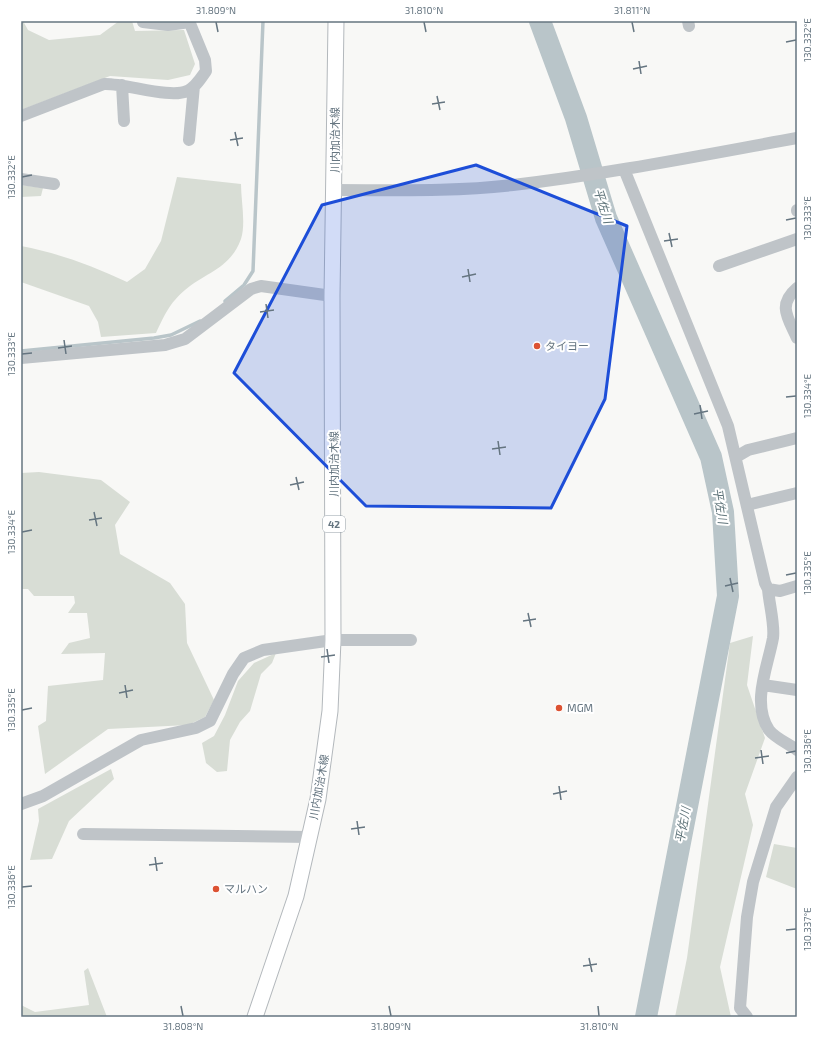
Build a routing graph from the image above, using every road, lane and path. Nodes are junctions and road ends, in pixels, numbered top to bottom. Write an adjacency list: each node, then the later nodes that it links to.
1 (336, 21): 13 (main road, 川内加治木線 / 42)
2 (143, 22): 3 (street)
3 (189, 22): 5 (street)
4 (122, 85): 5 (street); 6 (street); 7 (street)
5 (194, 86): 9 (street)
6 (21, 116)
7 (124, 121)
8 (797, 138): 10 (street)
9 (189, 140)
10 (621, 169): 13 (street); 21 (street)
11 (21, 179): 12 (street)
12 (54, 184)
13 (334, 190): 17 (main road, 川内加治木線 / 42)
14 (797, 239): 15 (street)
15 (719, 266)
16 (797, 288): 18 (street)
17 (332, 296): 19 (street); 26 (main road, 川内加治木線 / 42)
18 (797, 338)
19 (21, 358)
20 (797, 438): 21 (street)
21 (736, 457): 23 (street)
22 (797, 493): 23 (street)
23 (747, 505): 25 (street)
24 (797, 586): 25 (street)
25 (768, 589): 28 (street)
26 (333, 640): 27 (street); 32 (street); 34 (main road, 川内加治木線 / 42)
27 (411, 640)
28 (763, 685): 29 (street); 30 (street)
29 (797, 690)
30 (797, 750)
31 (797, 777): 36 (street)
32 (21, 804)
33 (83, 834): 34 (street)
34 (310, 837): 35 (main road, 川内加治木線 / 42)
35 (255, 1017)
36 (747, 1017)

